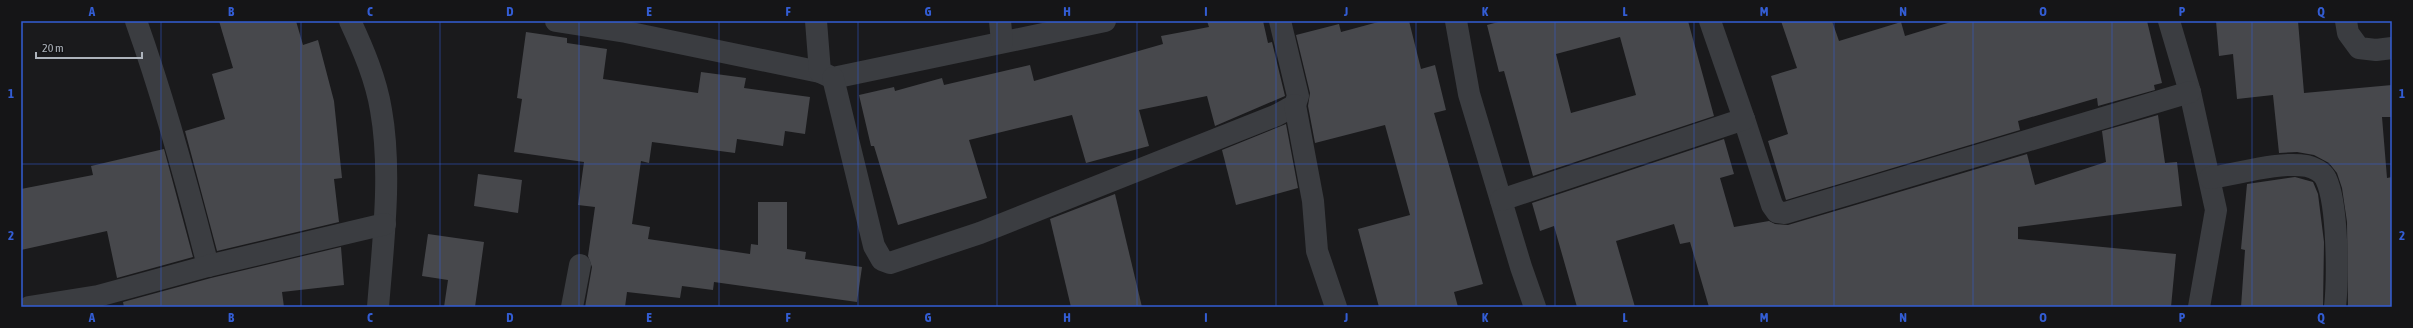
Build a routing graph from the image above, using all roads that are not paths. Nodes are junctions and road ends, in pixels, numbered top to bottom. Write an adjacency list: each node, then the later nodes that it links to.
1 (136, 21): 21 (street)
2 (350, 21): 19 (street)
3 (556, 21): 13 (street)
4 (816, 21): 13 (street)
5 (1105, 21): 11 (street)
6 (1280, 21): 15 (street)
7 (1456, 21): 18 (street)
8 (1710, 21): 16 (street)
9 (2170, 21): 14 (street)
10 (2346, 21): 12 (street)
11 (1001, 32): 13 (street)
12 (2392, 48)
13 (827, 75): 15 (street)
14 (2190, 92): 16 (street); 17 (street)
15 (1295, 105): 25 (street)
16 (1744, 119): 18 (street)
17 (2210, 178): 27 (street); 28 (street)
18 (1500, 200): 26 (street)
19 (385, 224): 21 (street); 23 (street)
20 (580, 265): 24 (street)
21 (208, 266): 22 (street)
22 (29, 307)
23 (378, 307)
24 (572, 307)
25 (1336, 307)
26 (1535, 307)
27 (2199, 307)
28 (2335, 307)

